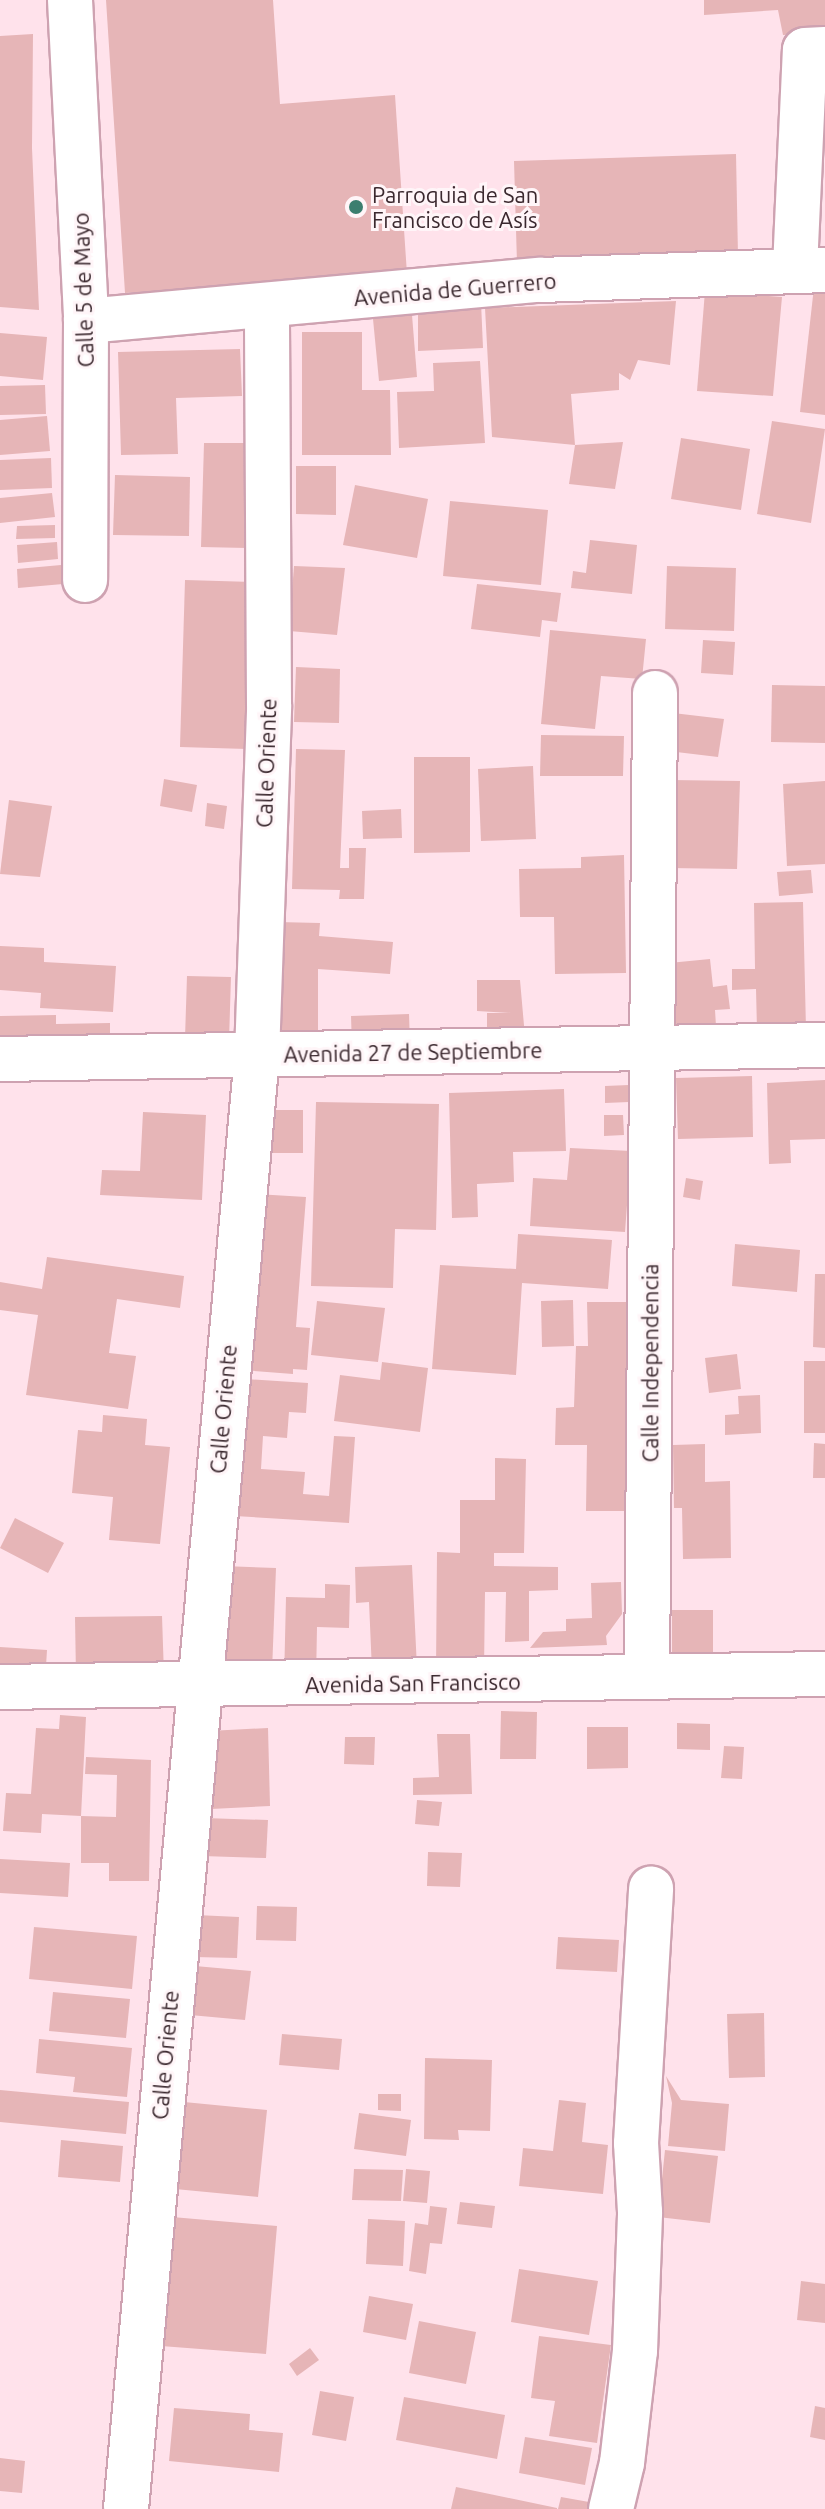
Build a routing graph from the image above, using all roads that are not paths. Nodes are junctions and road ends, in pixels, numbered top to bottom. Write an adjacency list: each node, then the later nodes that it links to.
1 (70, 0): 5 (street, Calle 5 de Mayo)
2 (825, 49): 3 (street)
3 (810, 269): 4 (street, Avenida de Guerrero)
4 (267, 307): 5 (street, Avenida de Guerrero); 10 (street, Calle Oriente)
5 (86, 321): 6 (street, Calle 5 de Mayo)
6 (85, 580)
7 (655, 693): 9 (street, Calle Independencia)
8 (825, 1045): 9 (street, Avenida 27 de Septiembre)
9 (652, 1048): 10 (street, Avenida 27 de Septiembre); 13 (street, Calle Independencia)
10 (257, 1055): 11 (street, Avenida 27 de Septiembre); 15 (street, Calle Oriente)
11 (0, 1059)
12 (825, 1674): 13 (street, Avenida San Francisco)
13 (647, 1677): 15 (street, Avenida San Francisco)
14 (0, 1687): 15 (street, Avenida San Francisco)
15 (196, 1688): 17 (street, Calle Oriente)
16 (651, 1888): 18 (street)
17 (126, 2509)
18 (611, 2509)

